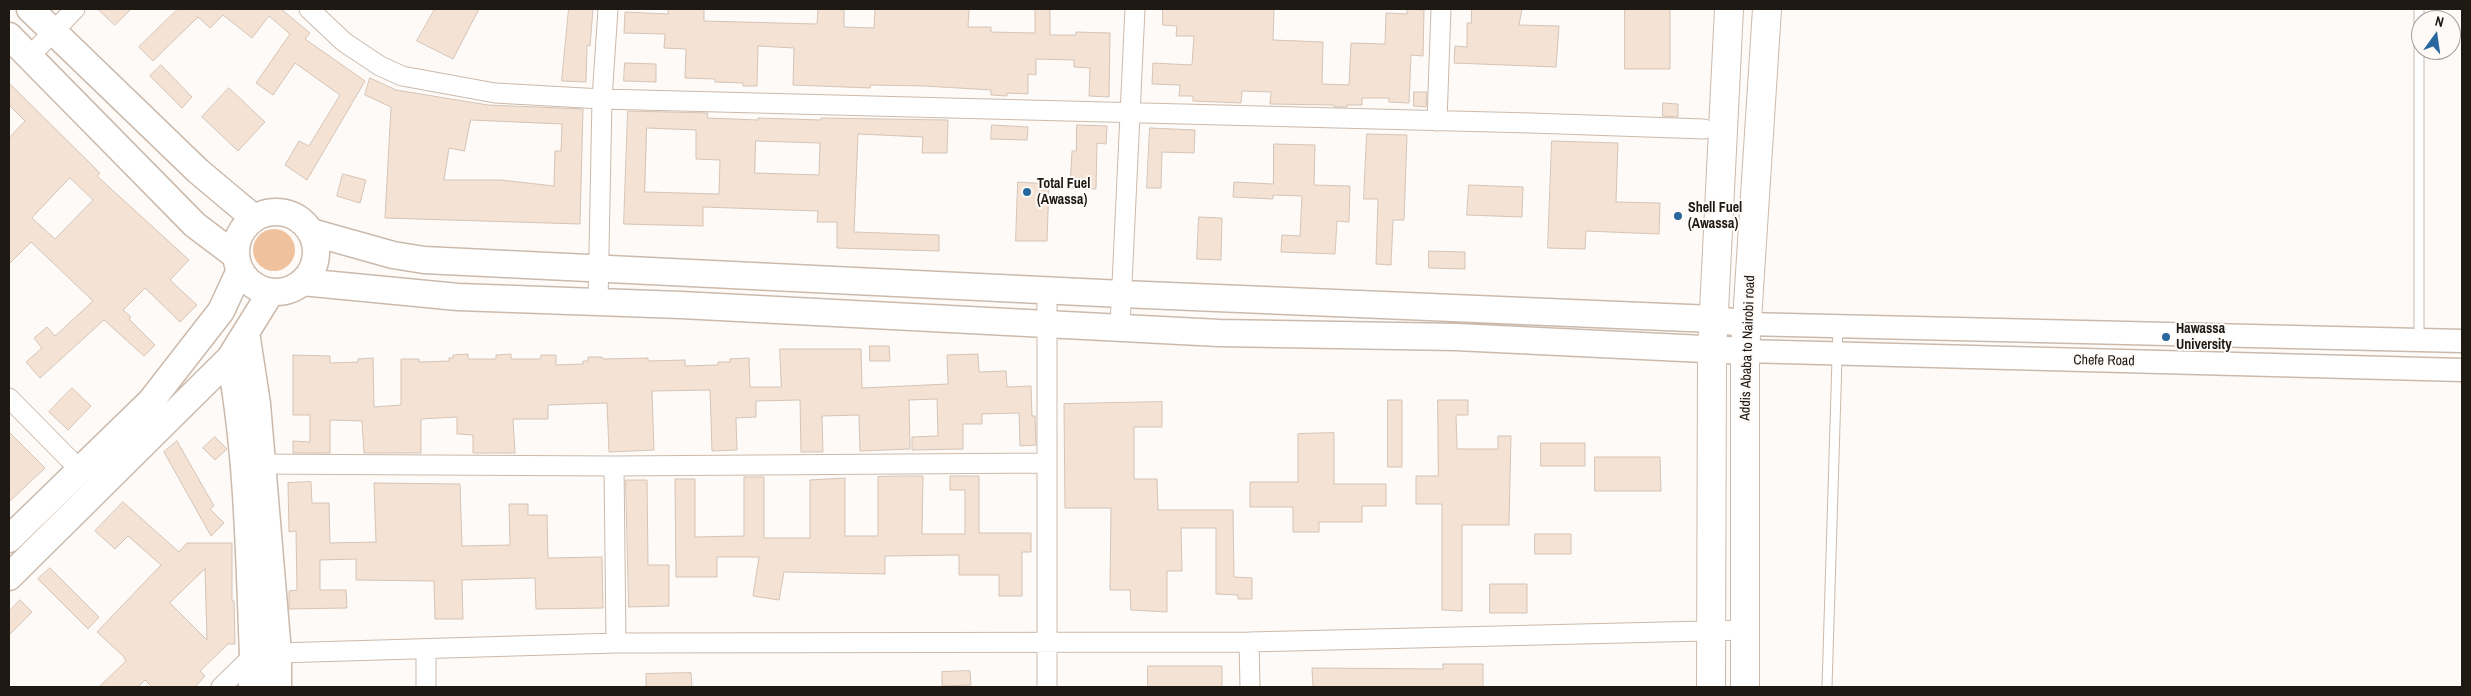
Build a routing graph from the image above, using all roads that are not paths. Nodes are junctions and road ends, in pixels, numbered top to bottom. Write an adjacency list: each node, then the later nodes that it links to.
1 (30, 9): 10 (main road)
2 (75, 9): 10 (street)
3 (309, 9): 13 (street)
4 (608, 9): 13 (street)
5 (1135, 9): 14 (street)
6 (1441, 9): 15 (street)
7 (1729, 9): 26 (highway)
8 (1767, 9): 28 (highway, Addis Ababa to Nairobi road)
9 (2419, 9): 32 (lane)
10 (51, 31): 12 (street); 17 (main road)
11 (9, 36): 12 (main road)
12 (29, 57): 19 (main road)
13 (602, 99): 14 (street); 20 (street)
14 (1129, 112): 15 (street); 24 (street)
15 (1437, 120): 16 (street)
16 (1704, 129)
17 (254, 218): 18 (main road); 19 (main road)
18 (311, 232): 20 (main road); 21 (main road)
19 (238, 263): 23 (main road); 38 (main road)
20 (598, 268): 22 (main road); 25 (street)
21 (302, 282): 23 (main road); 25 (main road)
22 (1047, 289): 24 (main road); 27 (street)
23 (271, 292): 31 (main road)
24 (1122, 294): 26 (main road); 29 (street)
25 (598, 302): 27 (main road)
26 (1712, 319): 28 (main road); 34 (highway)
27 (1048, 324): 29 (main road); 43 (street)
28 (1746, 324): 30 (street, Chefe Road); 35 (highway, Addis Ababa to Nairobi road)
29 (1120, 326): 34 (main road)
30 (1838, 326): 32 (street, Chefe Road); 36 (lane)
31 (246, 332): 37 (main road); 44 (main road)
32 (2419, 340): 33 (street, Chefe Road)
33 (2462, 341)
34 (1712, 351): 35 (main road); 50 (highway)
35 (1745, 352): 36 (street, Chefe Road); 49 (highway, Addis Ababa to Nairobi road)
36 (1837, 355): 39 (street, Chefe Road); 64 (lane)
37 (230, 358): 40 (main road); 42 (main road)
38 (182, 360): 40 (main road); 46 (main road)
39 (2462, 370)
40 (203, 384): 42 (main road); 48 (main road)
41 (9, 398): 46 (street)
42 (238, 402): 44 (main road)
43 (1046, 463): 45 (street); 51 (street)
44 (253, 464): 45 (street); 55 (main road)
45 (614, 466): 53 (street)
46 (80, 470): 47 (main road)
47 (9, 539)
48 (9, 577)
49 (1746, 630): 50 (street); 63 (highway, Addis Ababa to Nairobi road)
50 (1712, 631): 52 (street); 62 (highway)
51 (1046, 641): 52 (street); 53 (street); 60 (street)
52 (1249, 642): 61 (street)
53 (616, 643): 54 (street)
54 (426, 649): 55 (street); 59 (street)
55 (266, 654): 56 (street); 57 (main road); 58 (main road)
56 (221, 687)
57 (252, 687)
58 (278, 687)
59 (426, 687)
60 (1047, 687)
61 (1250, 687)
62 (1711, 687)
63 (1745, 687)
64 (1827, 687)

